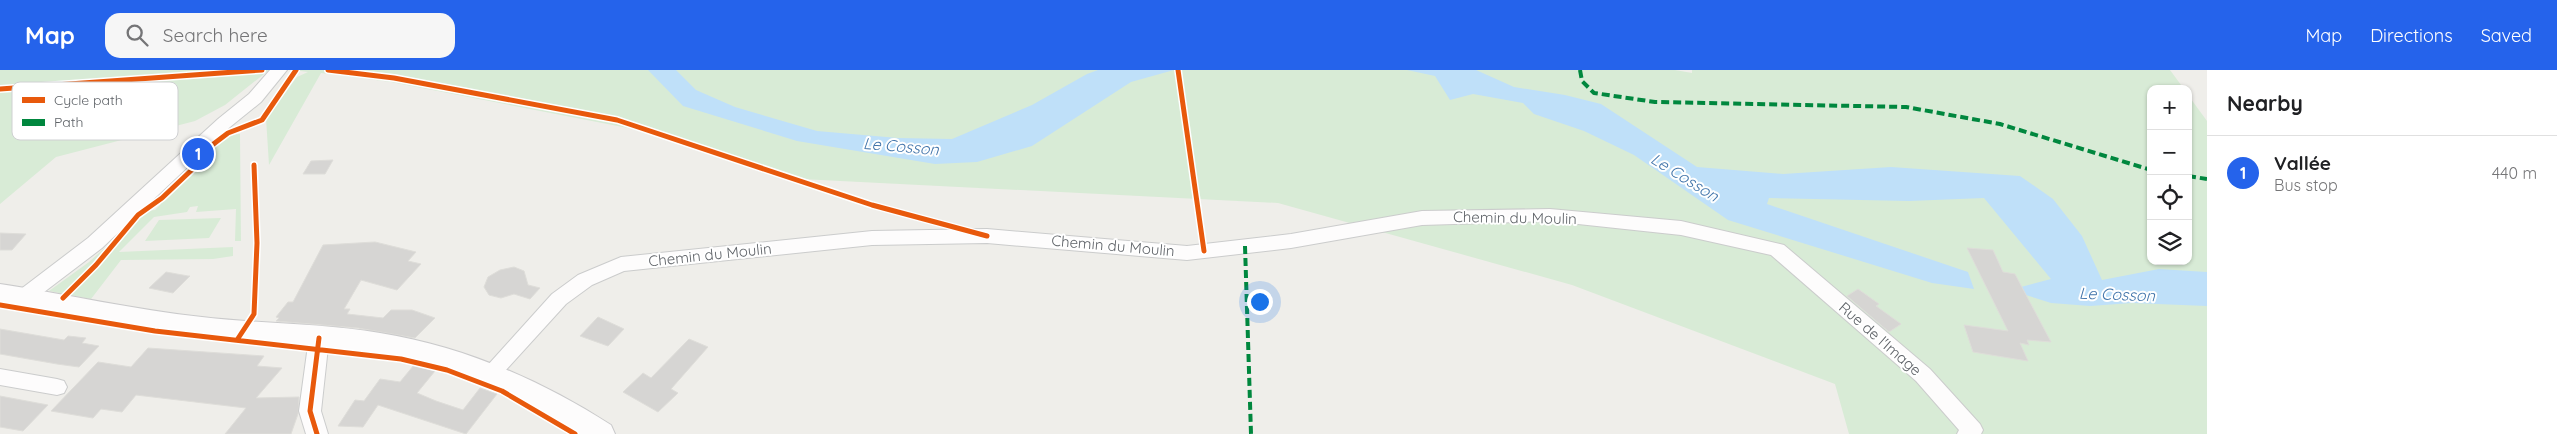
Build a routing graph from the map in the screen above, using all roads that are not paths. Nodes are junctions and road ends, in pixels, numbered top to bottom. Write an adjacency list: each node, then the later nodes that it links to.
1 (279, 70): 3 (street)
2 (1778, 250): 5 (street, Chemin du Moulin); 10 (street, Rue de l'Image)
3 (12, 296): 4 (main road)
4 (319, 338): 5 (main road); 8 (street)
5 (488, 376): 9 (main road)
6 (0, 377): 7 (street)
7 (57, 387)
8 (317, 434)
9 (600, 434)
10 (1968, 434)

